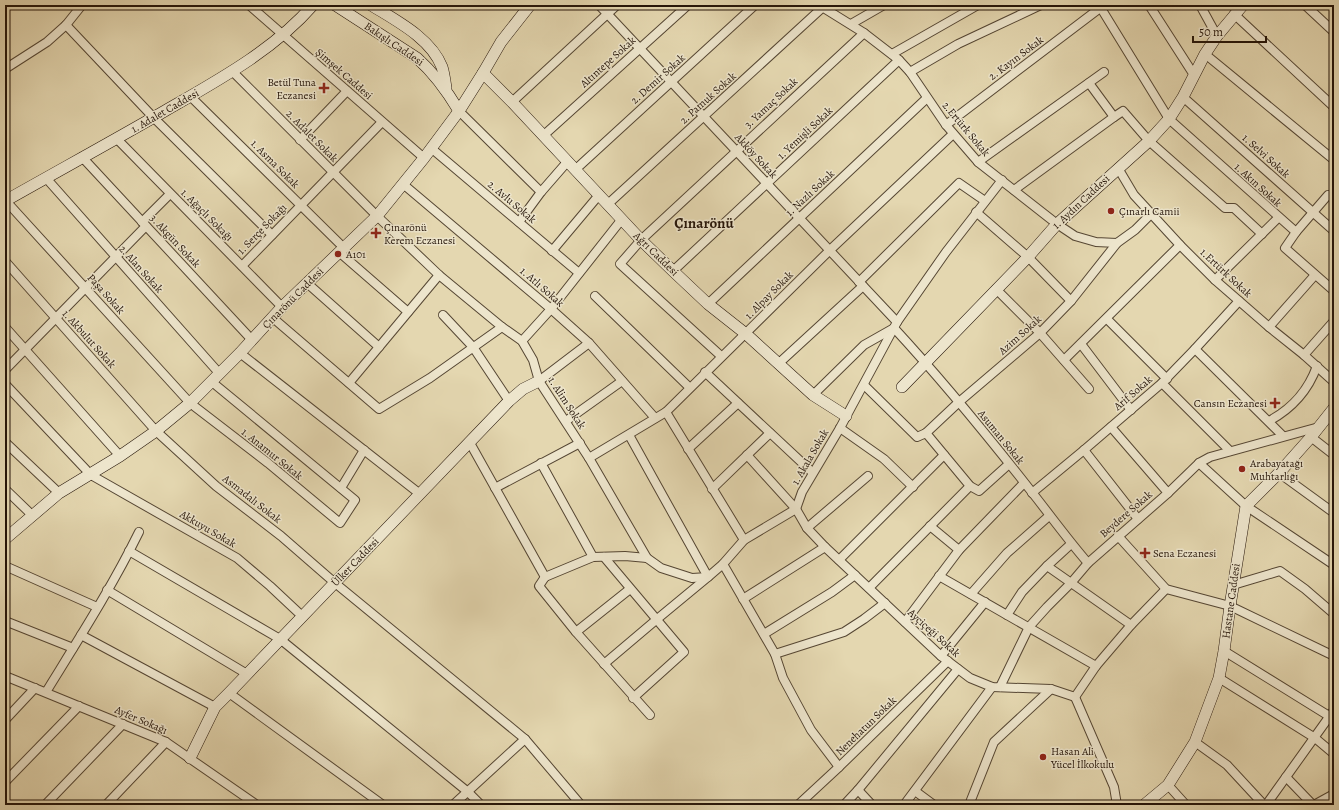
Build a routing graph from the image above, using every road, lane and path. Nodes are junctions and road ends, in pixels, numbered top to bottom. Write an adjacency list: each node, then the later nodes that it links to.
1 (82, 5): 23 (street)
2 (249, 5): 26 (street, Şimşek Caddesi)
3 (313, 5): 26 (main road, 1. Adalet Caddesi)
4 (335, 5): 40 (main road, Bakışlı Caddesi)
5 (371, 5): 40 (main road, Bakışlı Caddesi)
6 (530, 5): 36 (main road, Çınarönü Caddesi)
7 (599, 5): 20 (street, Akköy Sokak)
8 (618, 5): 20 (street)
9 (688, 5): 28 (street, Altıntepe Sokak)
10 (755, 5): 38 (street, 2. Demir Sokak)
11 (884, 5): 22 (street)
12 (978, 5): 29 (street)
13 (1040, 5): 34 (street)
14 (1149, 5): 37 (street)
15 (1200, 5): 27 (street)
16 (1243, 5): 21 (main road, 1. Aydın Caddesi)
17 (1305, 5): 24 (street)
18 (821, 6): 22 (street, 2.Ertürk Sokak); 49 (street, 2. Pamuk Sokak)
19 (1099, 6): 51 (street, 1. Akın Sokak); 53 (street, 2. Kayın Sokak)
20 (607, 14): 28 (street, Akköy Sokak); 45 (street)
21 (1234, 14): 27 (main road, 1. Aydın Caddesi); 46 (street)
22 (851, 24): 25 (street, 2.Ertürk Sokak)
23 (66, 25): 32 (street); 48 (street)
24 (1334, 32)
25 (864, 33): 29 (street, 2.Ertürk Sokak); 60 (street, 3. Yamaç Sokak)
26 (284, 35): 33 (main road, 1. Adalet Caddesi); 41 (street, Şimşek Caddesi)
27 (1217, 36): 30 (main road, 1. Aydın Caddesi)
28 (640, 48): 38 (street, Akköy Sokak); 55 (street, Altıntepe Sokak)
29 (892, 54): 31 (street, 2.Ertürk Sokak)
30 (1205, 54): 37 (main road, 1. Aydın Caddesi); 63 (street)
31 (899, 60): 34 (street, 2.Ertürk Sokak); 71 (street, 1. Yemişli Sokak)
32 (5, 69)
33 (232, 71): 42 (main road, 1. Adalet Caddesi); 57 (street, 2. Adalet Sokak)
34 (910, 72): 44 (street, 2.Ertürk Sokak)
35 (1104, 72): 39 (street)
36 (483, 73): 45 (main road, Ağrı Caddesi); 47 (main road, Çınarönü Caddesi)
37 (1194, 75): 43 (main road, 1. Aydın Caddesi)
38 (671, 82): 49 (street, Akköy Sokak); 65 (street, 2. Demir Sokak)
39 (1089, 83): 50 (street); 64 (street)
40 (447, 90): 47 (main road, Bakışlı Caddesi)
41 (347, 92): 52 (street, Şimşek Caddesi); 57 (street)
42 (190, 96): 48 (main road, 1. Adalet Caddesi); 80 (street, 1. Asma Sokak)
43 (1183, 97): 51 (main road, 1. Aydın Caddesi); 82 (street, 1. Selvi Sokak)
44 (927, 98): 53 (street, 2.Ertürk Sokak); 85 (street, 1. Nazlı Sokak)
45 (512, 102): 55 (main road, Ağrı Caddesi)
46 (1334, 107)
47 (459, 111): 59 (main road, Çınarönü Caddesi); 73 (street)
48 (153, 117): 56 (main road, 1. Adalet Caddesi); 94 (street)
49 (704, 117): 60 (street, Akköy Sokak); 79 (street, 2. Pamuk Sokak)
50 (1114, 117): 58 (street); 72 (street)
51 (1169, 120): 58 (main road, 1. Aydın Caddesi); 86 (street, 1. Akın Sokak)
52 (382, 122): 62 (street, Şimşek Caddesi); 67 (street, 1. Serçe Sokağı)
53 (946, 125): 54 (street, 2.Ertürk Sokak)
54 (953, 134): 64 (street, 2.Ertürk Sokak); 99 (street, 1. Alpay Sokak)
55 (544, 135): 65 (main road, Ağrı Caddesi)
56 (117, 139): 61 (main road, 1. Adalet Caddesi); 74 (street, 1. Ağaçlı Sokağı)
57 (300, 140): 67 (street, 2. Adalet Sokak)
58 (1149, 141): 66 (main road, 1. Aydın Caddesi); 93 (street)
59 (432, 148): 62 (main road, Çınarönü Caddesi); 88 (street, 2. Avlu Sokak)
60 (736, 151): 71 (street, Akköy Sokak); 95 (street, 3. Yamaç Sokak)
61 (82, 158): 68 (main road, 1. Adalet Caddesi); 89 (street, 3. Akgün Sokak)
62 (424, 158): 70 (main road, Çınarönü Caddesi)
63 (1334, 160)
64 (978, 162): 69 (street, 2.Ertürk Sokak)
65 (572, 165): 73 (street, 2. Demir Sokak); 76 (main road, Ağrı Caddesi)
66 (1118, 168): 83 (street, 1.Ertürk Sokak); 90 (main road, 1. Aydın Caddesi)
67 (333, 172): 80 (street, 1. Serçe Sokağı); 84 (street, 2. Adalet Sokak)
68 (46, 178): 77 (main road, 1. Adalet Caddesi); 101 (street, 2. Alan Sokak)
69 (1002, 180): 72 (street, 2.Ertürk Sokak); 78 (street, 1. Akala Sokak)
70 (403, 184): 84 (main road, Çınarönü Caddesi); 120 (street, 1. Atlı Sokak)
71 (767, 184): 85 (street, Akköy Sokak); 105 (street, 1. Yemişli Sokak)
72 (1014, 190): 90 (street, 2.Ertürk Sokak)
73 (541, 192): 88 (street, 2. Demir Sokak)
74 (170, 194): 89 (street); 104 (street, 1. Ağaçlı Sokağı)
75 (1328, 194): 82 (street)
76 (599, 195): 79 (main road, Ağrı Caddesi); 100 (street)
77 (6, 201): 112 (street, Paşa Sokak)
78 (985, 201): 81 (street, 1. Akala Sokak); 111 (street)
79 (608, 204): 87 (main road, Ağrı Caddesi)
80 (301, 205): 94 (street, 1. Serçe Sokağı); 98 (street, 1. Asma Sokak)
81 (976, 212): 102 (street); 127 (street, 1. Akala Sokak)
82 (1313, 212): 91 (street, 1. Selvi Sokak); 92 (street)
83 (1151, 214): 96 (street); 97 (street, 1.Ertürk Sokak)
84 (377, 216): 98 (main road, Çınarönü Caddesi); 107 (street, 1. Alim Sokak)
85 (799, 218): 99 (street, Akköy Sokak); 118 (street, 1. Nazlı Sokak)
86 (1278, 218): 92 (street, 1. Akın Sokak); 93 (street)
87 (622, 219): 95 (main road, Ağrı Caddesi); 106 (street)
88 (519, 222): 100 (street, 2. Avlu Sokak)
89 (144, 224): 101 (street); 133 (street, 3. Akgün Sokak)
90 (1057, 224): 96 (street, 2.Ertürk Sokak); 102 (main road, 1. Aydın Caddesi)
91 (1334, 231)
92 (1296, 232): 108 (street)
93 (1262, 234): 109 (street)
94 (272, 235): 104 (street, 1. Serçe Sokağı)
95 (641, 240): 105 (main road, Ağrı Caddesi); 143 (street, 3. Yamaç Sokak)
96 (1117, 243): 116 (street, Azim Sokak)
97 (1180, 245): 109 (street, 1.Ertürk Sokak); 125 (street)
98 (341, 250): 110 (main road, Çınarönü Caddesi); 121 (street, 1. Asma Sokak)
99 (830, 250): 111 (street, Akköy Sokak); 132 (street, 1. Alpay Sokak)
100 (552, 251): 106 (street, 2. Avlu Sokak)
101 (116, 257): 112 (street); 150 (street, 2. Alan Sokak)
102 (1028, 257): 113 (main road, 1. Aydın Caddesi); 116 (street)
103 (5, 261): 123 (street, 1. Akbulut Sokak)
104 (242, 266): 119 (street, 1. Ağaçlı Sokağı)
105 (674, 271): 118 (main road, Ağrı Caddesi)
106 (579, 273): 120 (street)
107 (439, 275): 121 (street); 129 (street, 1. Alim Sokak)
108 (1315, 275): 114 (street); 130 (street)
109 (1215, 280): 117 (street, 1.Ertürk Sokak)
110 (307, 283): 119 (main road, Çınarönü Caddesi); 137 (street)
111 (861, 284): 127 (street, Akköy Sokak); 146 (street)
112 (86, 288): 123 (street); 165 (street, Paşa Sokak)
113 (996, 289): 131 (street); 145 (main road, 1. Aydın Caddesi)
114 (1334, 291)
115 (595, 296): 160 (street)
116 (1071, 301): 131 (street, Azim Sokak)
117 (1239, 301): 130 (street, 1.Ertürk Sokak); 139 (street, Arif Sokak)
118 (708, 304): 132 (main road, Ağrı Caddesi)
119 (282, 307): 124 (main road, Çınarönü Caddesi)
120 (551, 309): 134 (street); 135 (street, 1. Atlı Sokak)
121 (408, 312): 137 (street)
122 (443, 315): 138 (street)
123 (56, 318): 140 (street); 177 (street, 1. Akbulut Sokak)
124 (273, 318): 133 (main road, Çınarönü Caddesi); 156 (street)
125 (1107, 319): 136 (street); 153 (street)
126 (1334, 320): 142 (street)
127 (896, 325): 145 (street, Asuman Sokak); 158 (street, 1. Akala Sokak); 162 (street)
128 (5, 327): 140 (street)
129 (502, 327): 134 (street, 1. Alim Sokak); 138 (street)
130 (1269, 327): 142 (street, 1.Ertürk Sokak)
131 (1040, 333): 144 (street); 164 (street, Azim Sokak)
132 (746, 334): 143 (street, 1. Alpay Sokak); 146 (main road, Ağrı Caddesi)
133 (252, 340): 141 (main road, Çınarönü Caddesi)
134 (522, 341): 151 (street, 1. Alim Sokak)
135 (589, 343): 151 (street); 152 (street, 1. Atlı Sokak)
136 (1081, 344): 144 (street); 168 (street)
137 (379, 347): 156 (street)
138 (473, 347): 156 (street); 163 (street)
139 (1195, 349): 153 (street, Arif Sokak); 173 (street)
140 (25, 350): 148 (street); 193 (street)
141 (240, 353): 150 (main road, Çınarönü Caddesi); 187 (street)
142 (1304, 354): 147 (street, 1.Ertürk Sokak)
143 (721, 356): 149 (street, 1. Alpay Sokak)
144 (1064, 360): 161 (street)
145 (926, 363): 159 (main road, 1. Aydın Caddesi); 164 (street, Asuman Sokak)
146 (778, 364): 162 (main road, Ağrı Caddesi)
147 (1316, 366): 155 (street, 1.Ertürk Sokak); 173 (street)
148 (5, 370)
149 (705, 372): 160 (street, 1. Alpay Sokak); 166 (street)
150 (220, 374): 154 (main road, Çınarönü Caddesi)
151 (539, 381): 163 (main road, Ülker Caddesi); 172 (street, 1. Alim Sokak)
152 (622, 381): 171 (street, 1. Atlı Sokak); 172 (street)
153 (1165, 381): 168 (street, Arif Sokak); 189 (street)
154 (212, 382): 165 (main road, Çınarönü Caddesi); 205 (street)
155 (1334, 382)
156 (349, 383)
157 (5, 384): 200 (street, Akkuyu Sokak)
158 (864, 385): 170 (street, 1. Akala Sokak); 179 (street)
159 (902, 387)
160 (689, 388): 169 (street, 1. Alpay Sokak)
161 (1089, 389)
162 (813, 395): 170 (main road, Ağrı Caddesi)
163 (509, 401): 184 (main road, Ülker Caddesi)
164 (959, 402): 179 (street, Azim Sokak); 197 (street, Asuman Sokak)
165 (190, 403): 177 (main road, Çınarönü Caddesi); 205 (street, 1. Anamur Sokak)
166 (738, 403): 178 (street); 186 (street)
167 (1334, 408): 175 (main road)
168 (1130, 410): 174 (street, Arif Sokak)
169 (666, 412): 171 (street, 1. Alpay Sokak); 186 (street)
170 (846, 416): 176 (street, 1. Akala Sokak)
171 (655, 418): 180 (street, 1. Alpay Sokak)
172 (566, 421): 185 (street, 1. Alim Sokak)
173 (1269, 421): 181 (street)
174 (1111, 427): 188 (street, Arif Sokak); 211 (street)
175 (1319, 427): 181 (street, Beydere Sokak); 182 (main road)
176 (840, 428): 198 (street, 1. Akala Sokak); 204 (street)
177 (156, 432): 193 (main road, Çınarönü Caddesi); 242 (street, Asmadalı Sokak)
178 (770, 433): 190 (street); 198 (street)
179 (926, 433): 191 (street)
180 (629, 435): 194 (street, 1. Alpay Sokak); 241 (street)
181 (1283, 436): 189 (street, Beydere Sokak)
182 (1311, 437): 192 (street); 199 (main road)
183 (5, 442): 209 (street)
184 (470, 443): 206 (street); 212 (main road, Ülker Caddesi)
185 (580, 443): 194 (street, 1. Alim Sokak); 196 (street)
186 (688, 449): 208 (street)
187 (364, 450): 205 (street); 212 (street)
188 (1084, 450): 210 (street, Arif Sokak); 218 (street)
189 (1230, 451): 195 (street, Beydere Sokak)
190 (747, 455): 208 (street); 214 (street, Ayçiçeği Sokak)
191 (944, 455): 203 (street); 204 (street)
192 (1334, 455)
193 (120, 456): 200 (main road, Çınarönü Caddesi)
194 (590, 458): 231 (street, 1. Alim Sokak)
195 (1199, 463): 211 (street, Beydere Sokak); 213 (street)
196 (541, 464): 206 (street); 229 (street)
197 (1009, 464): 202 (street, Asuman Sokak); 203 (street)
198 (812, 472): 214 (street, 1. Akala Sokak)
199 (1279, 473): 213 (main road); 215 (street)
200 (91, 475): 209 (main road, Çınarönü Caddesi); 257 (street, Akkuyu Sokak)
201 (868, 476): 220 (street)
202 (1024, 483): 210 (street, Asuman Sokak); 227 (street)
203 (970, 486): 219 (street)
204 (913, 487): 232 (street)
205 (341, 488)
206 (495, 488): 240 (street)
207 (5, 489): 216 (street)
208 (712, 489): 224 (street)
209 (59, 493): 216 (main road, Çınarönü Caddesi)
210 (1032, 493): 217 (street, Asuman Sokak)
211 (1168, 493): 218 (street, Beydere Sokak)
212 (420, 494): 242 (main road, Ülker Caddesi)
213 (1246, 506): 235 (street); 244 (main road, Hastane Caddesi)
214 (796, 509): 220 (street, Ayçiçeği Sokak); 224 (street)
215 (1334, 513)
216 (32, 515): 223 (main road, Çınarönü Caddesi)
217 (1049, 516): 225 (street, Asuman Sokak); 249 (street)
218 (1138, 519): 222 (street, Beydere Sokak)
219 (930, 526): 227 (street); 245 (street)
220 (807, 528): 226 (street, Ayçiçeği Sokak)
221 (139, 532): 228 (street)
222 (1118, 536): 233 (street, Beydere Sokak); 248 (street)
223 (5, 539)
224 (744, 540): 234 (street)
225 (1071, 544): 233 (street, Asuman Sokak); 237 (street)
226 (825, 546): 232 (street, Ayçiçeği Sokak); 250 (street)
227 (959, 550): 239 (street)
228 (129, 551): 247 (street); 266 (street)
229 (593, 557): 230 (street); 240 (street)
230 (604, 557): 231 (street); 246 (street)
231 (647, 558): 241 (street)
232 (839, 560): 238 (street, Ayçiçeği Sokak)
233 (1088, 563): 243 (street, Beydere Sokak)
234 (723, 564): 241 (street); 250 (street)
235 (1334, 565)
236 (5, 566): 254 (street)
237 (1047, 566): 243 (street); 256 (street)
238 (855, 575): 245 (street, Ayçiçeği Sokak); 264 (street)
239 (939, 576): 249 (street); 260 (street)
240 (545, 577): 263 (street)
241 (708, 577): 258 (street)
242 (335, 583): 257 (main road, Ülker Caddesi); 292 (street, Asmadalı Sokak)
243 (1071, 583): 261 (street); 262 (street, Beydere Sokak)
244 (1233, 585): 253 (main road, Hastane Caddesi); 255 (street)
245 (869, 588): 252 (street, Ayçiçeği Sokak)
246 (630, 589): 258 (street); 263 (street)
247 (107, 590): 254 (street); 275 (street)
248 (1166, 590): 253 (street); 261 (street)
249 (971, 594): 251 (street)
250 (744, 599): 264 (street)
251 (984, 602): 256 (street); 271 (street, Nenehatun Sokak)
252 (885, 603): 260 (street, Ayçiçeği Sokak); 269 (street)
253 (1230, 606): 268 (main road, Hastane Caddesi); 270 (street)
254 (97, 607): 265 (street)
255 (1334, 614)
256 (1007, 615): 262 (street)
257 (302, 616): 266 (main road, Ülker Caddesi)
258 (656, 620): 272 (street); 284 (street)
259 (5, 621): 267 (street)
260 (904, 622): 271 (street, Ayçiçeği Sokak)
261 (1131, 625): 273 (street)
262 (1029, 628): 273 (street); 278 (street, Beydere Sokak)
263 (576, 632): 272 (street)
264 (764, 634): 269 (street)
265 (81, 635): 267 (street); 286 (street)
266 (280, 639): 275 (main road, Ülker Caddesi); 303 (street)
267 (73, 648): 281 (street)
268 (1224, 651): 277 (main road, Hastane Caddesi); 287 (street)
269 (775, 654): 297 (street)
270 (1334, 656)
271 (944, 659): 274 (street, Ayçiçeği Sokak); 297 (street, Nenehatun Sokak)
272 (604, 664): 284 (street)
273 (1096, 666): 283 (street)
274 (958, 669): 278 (street, Ayçiçeği Sokak); 301 (street)
275 (248, 674): 282 (main road, Ülker Caddesi)
276 (5, 676): 279 (street, Ayfer Sokağı)
277 (1219, 678): 291 (street); 294 (main road, Hastane Caddesi)
278 (996, 687): 280 (street, Ayçiçeği Sokak); 302 (street, Beydere Sokak)
279 (35, 688): 281 (street, Ayfer Sokağı); 289 (street)
280 (1051, 689): 283 (street, Ayçiçeği Sokak); 317 (street)
281 (46, 692): 285 (street, Ayfer Sokağı)
282 (228, 693): 286 (main road, Ülker Caddesi); 308 (street)
283 (1075, 697): 318 (street)
284 (633, 698): 288 (street)
285 (79, 706): 290 (street, Ayfer Sokağı); 299 (street)
286 (215, 707): 296 (main road, Ülker Caddesi)
287 (1332, 713): 291 (street)
288 (650, 715)
289 (5, 720)
290 (123, 724): 293 (street, Ayfer Sokağı); 305 (street)
291 (1315, 738): 295 (street); 298 (street)
292 (525, 739): 303 (street); 311 (street, Asmadalı Sokak)
293 (166, 742): 296 (street, Ayfer Sokağı); 306 (street)
294 (1195, 742): 300 (main road, Hastane Caddesi); 321 (street)
295 (1334, 754)
296 (190, 758): 307 (street, Ayfer Sokağı)
297 (839, 767): 312 (street, Nenehatun Sokak)
298 (1286, 777): 321 (street); 322 (street)
299 (5, 782)
300 (1168, 785): 319 (main road, Hastane Caddesi); 320 (street)
301 (858, 790): 313 (street); 314 (street)
302 (915, 791): 315 (street, Beydere Sokak); 316 (street)
303 (468, 792): 309 (street); 310 (street)
304 (1334, 794): 322 (street)
305 (45, 805)
306 (106, 805)
307 (256, 805)
308 (383, 805)
309 (453, 805)
310 (481, 805)
311 (581, 805)
312 (798, 805)
313 (844, 805)
314 (872, 805)
315 (904, 805)
316 (934, 805)
317 (969, 805)
318 (1117, 805)
319 (1144, 805)
320 (1186, 805)
321 (1265, 805)
322 (1314, 805)

